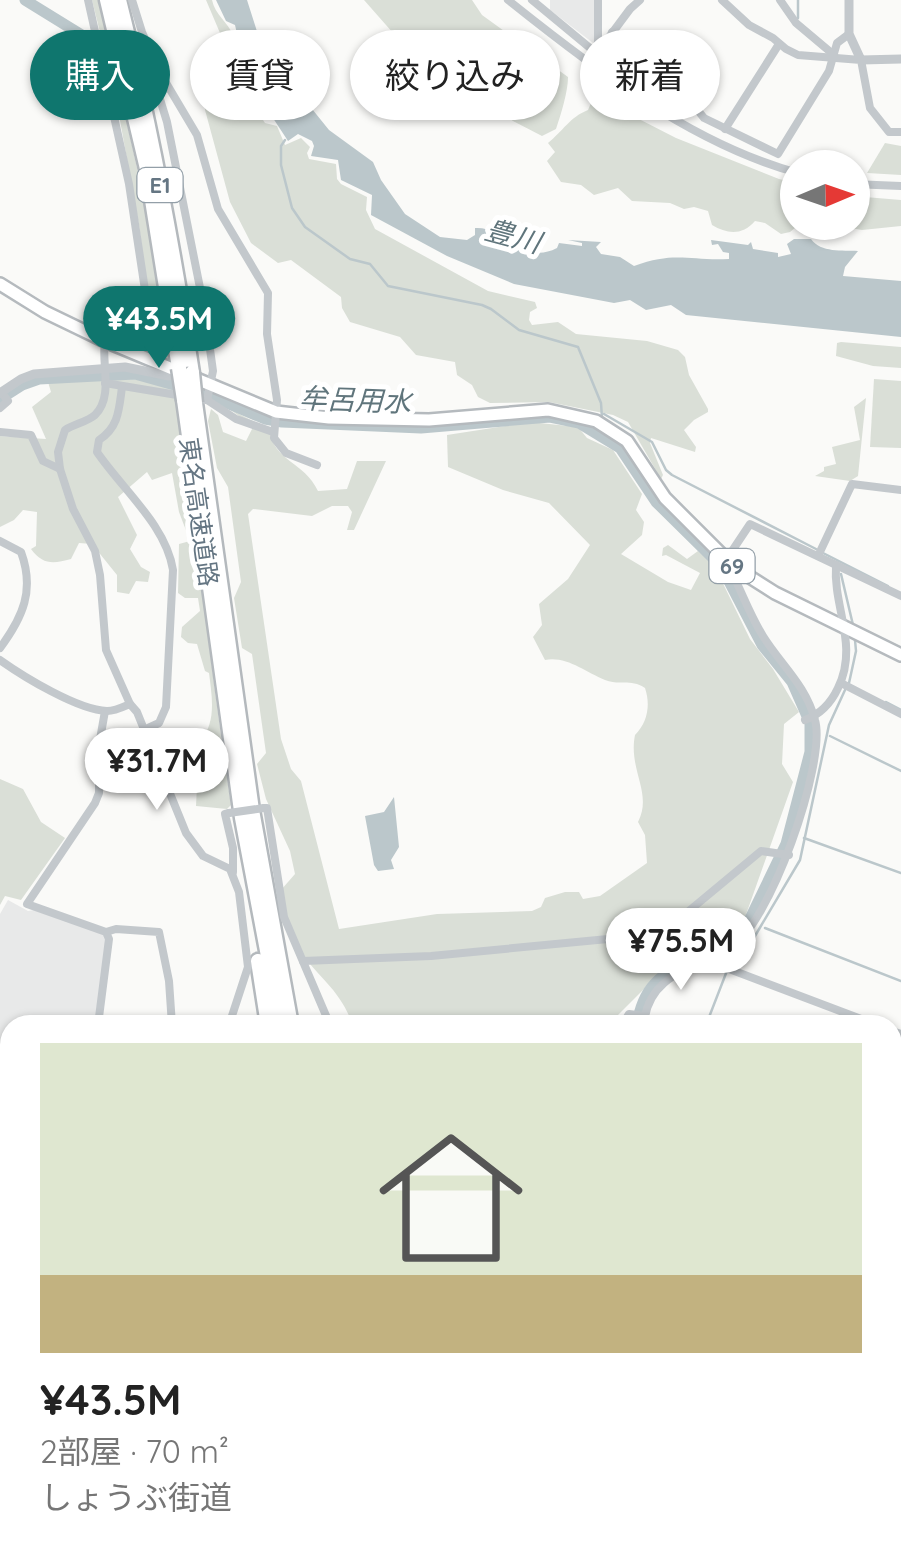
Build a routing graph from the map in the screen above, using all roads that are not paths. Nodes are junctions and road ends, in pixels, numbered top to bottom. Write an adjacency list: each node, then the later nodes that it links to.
1 (88, 0): 35 (street)
2 (108, 0): 37 (highway, 東名高速道路 / E1)
3 (119, 0): 37 (highway, 東名高速道路 / E1)
4 (132, 0): 14 (street)
5 (508, 0): 21 (street)
6 (532, 0): 13 (street)
7 (547, 0): 13 (street)
8 (598, 0): 15 (street)
9 (640, 0): 16 (street)
10 (722, 0): 19 (street)
11 (780, 0): 20 (street)
12 (849, 0): 17 (street)
13 (547, 12): 18 (street)
14 (141, 30)
15 (598, 30)
16 (614, 30)
17 (849, 34): 20 (street); 23 (street)
18 (580, 38)
19 (779, 44): 20 (street); 28 (street)
20 (834, 55): 23 (street); 28 (street)
21 (580, 57)
22 (901, 59): 23 (street)
23 (861, 60): 29 (street)
24 (170, 92): 43 (street)
25 (164, 120): 41 (street)
26 (678, 120): 30 (street)
27 (708, 120): 28 (street)
28 (725, 130)
29 (901, 132)
30 (780, 168)
31 (870, 185): 32 (street)
32 (901, 186)
33 (0, 284): 34 (main road, 69)
34 (104, 341): 35 (main road, 69); 36 (street)
35 (148, 360): 37 (main road, 69)
36 (106, 369): 37 (street); 38 (street); 40 (street)
37 (181, 370): 41 (highway, 東名高速道路 / E1, bridge); 41 (main road, 69)
38 (106, 382): 39 (street); 47 (street)
39 (122, 387): 41 (street); 63 (street)
40 (2, 395): 42 (street)
41 (203, 397): 43 (main road, 69); 44 (street); 65 (highway, 東名高速道路 / E1); 75 (highway, 東名高速道路 / E1)
42 (0, 408)
43 (276, 414): 44 (street); 51 (main road, 69)
44 (273, 430): 46 (street)
45 (0, 432): 47 (street)
46 (317, 465)
47 (60, 469): 59 (street)
48 (901, 490): 50 (street)
49 (0, 541): 55 (street)
50 (820, 552): 51 (street); 52 (street)
51 (730, 564): 54 (main road, 69); 62 (street)
52 (836, 564): 53 (street); 54 (street)
53 (901, 596)
54 (845, 628): 56 (main road, 69); 58 (street)
55 (0, 648)
56 (901, 655)
57 (0, 660): 60 (street)
58 (840, 684): 61 (street); 62 (street)
59 (130, 704): 60 (street); 63 (street)
60 (105, 710): 67 (street)
61 (901, 714)
62 (810, 718): 64 (street)
63 (146, 729): 66 (street)
64 (785, 854): 68 (street); 69 (street)
65 (250, 867): 73 (highway); 74 (highway, 東名高速道路 / E1)
66 (234, 872): 69 (street, bridge); 72 (street)
67 (106, 932): 70 (street); 71 (street)
68 (710, 958): 77 (street); 78 (street)
69 (303, 961): 76 (street)
70 (99, 1015)
71 (171, 1015)
72 (232, 1015)
73 (267, 1015)
74 (279, 1015)
75 (289, 1015)
76 (326, 1015)
77 (643, 1015)
78 (851, 1015)

